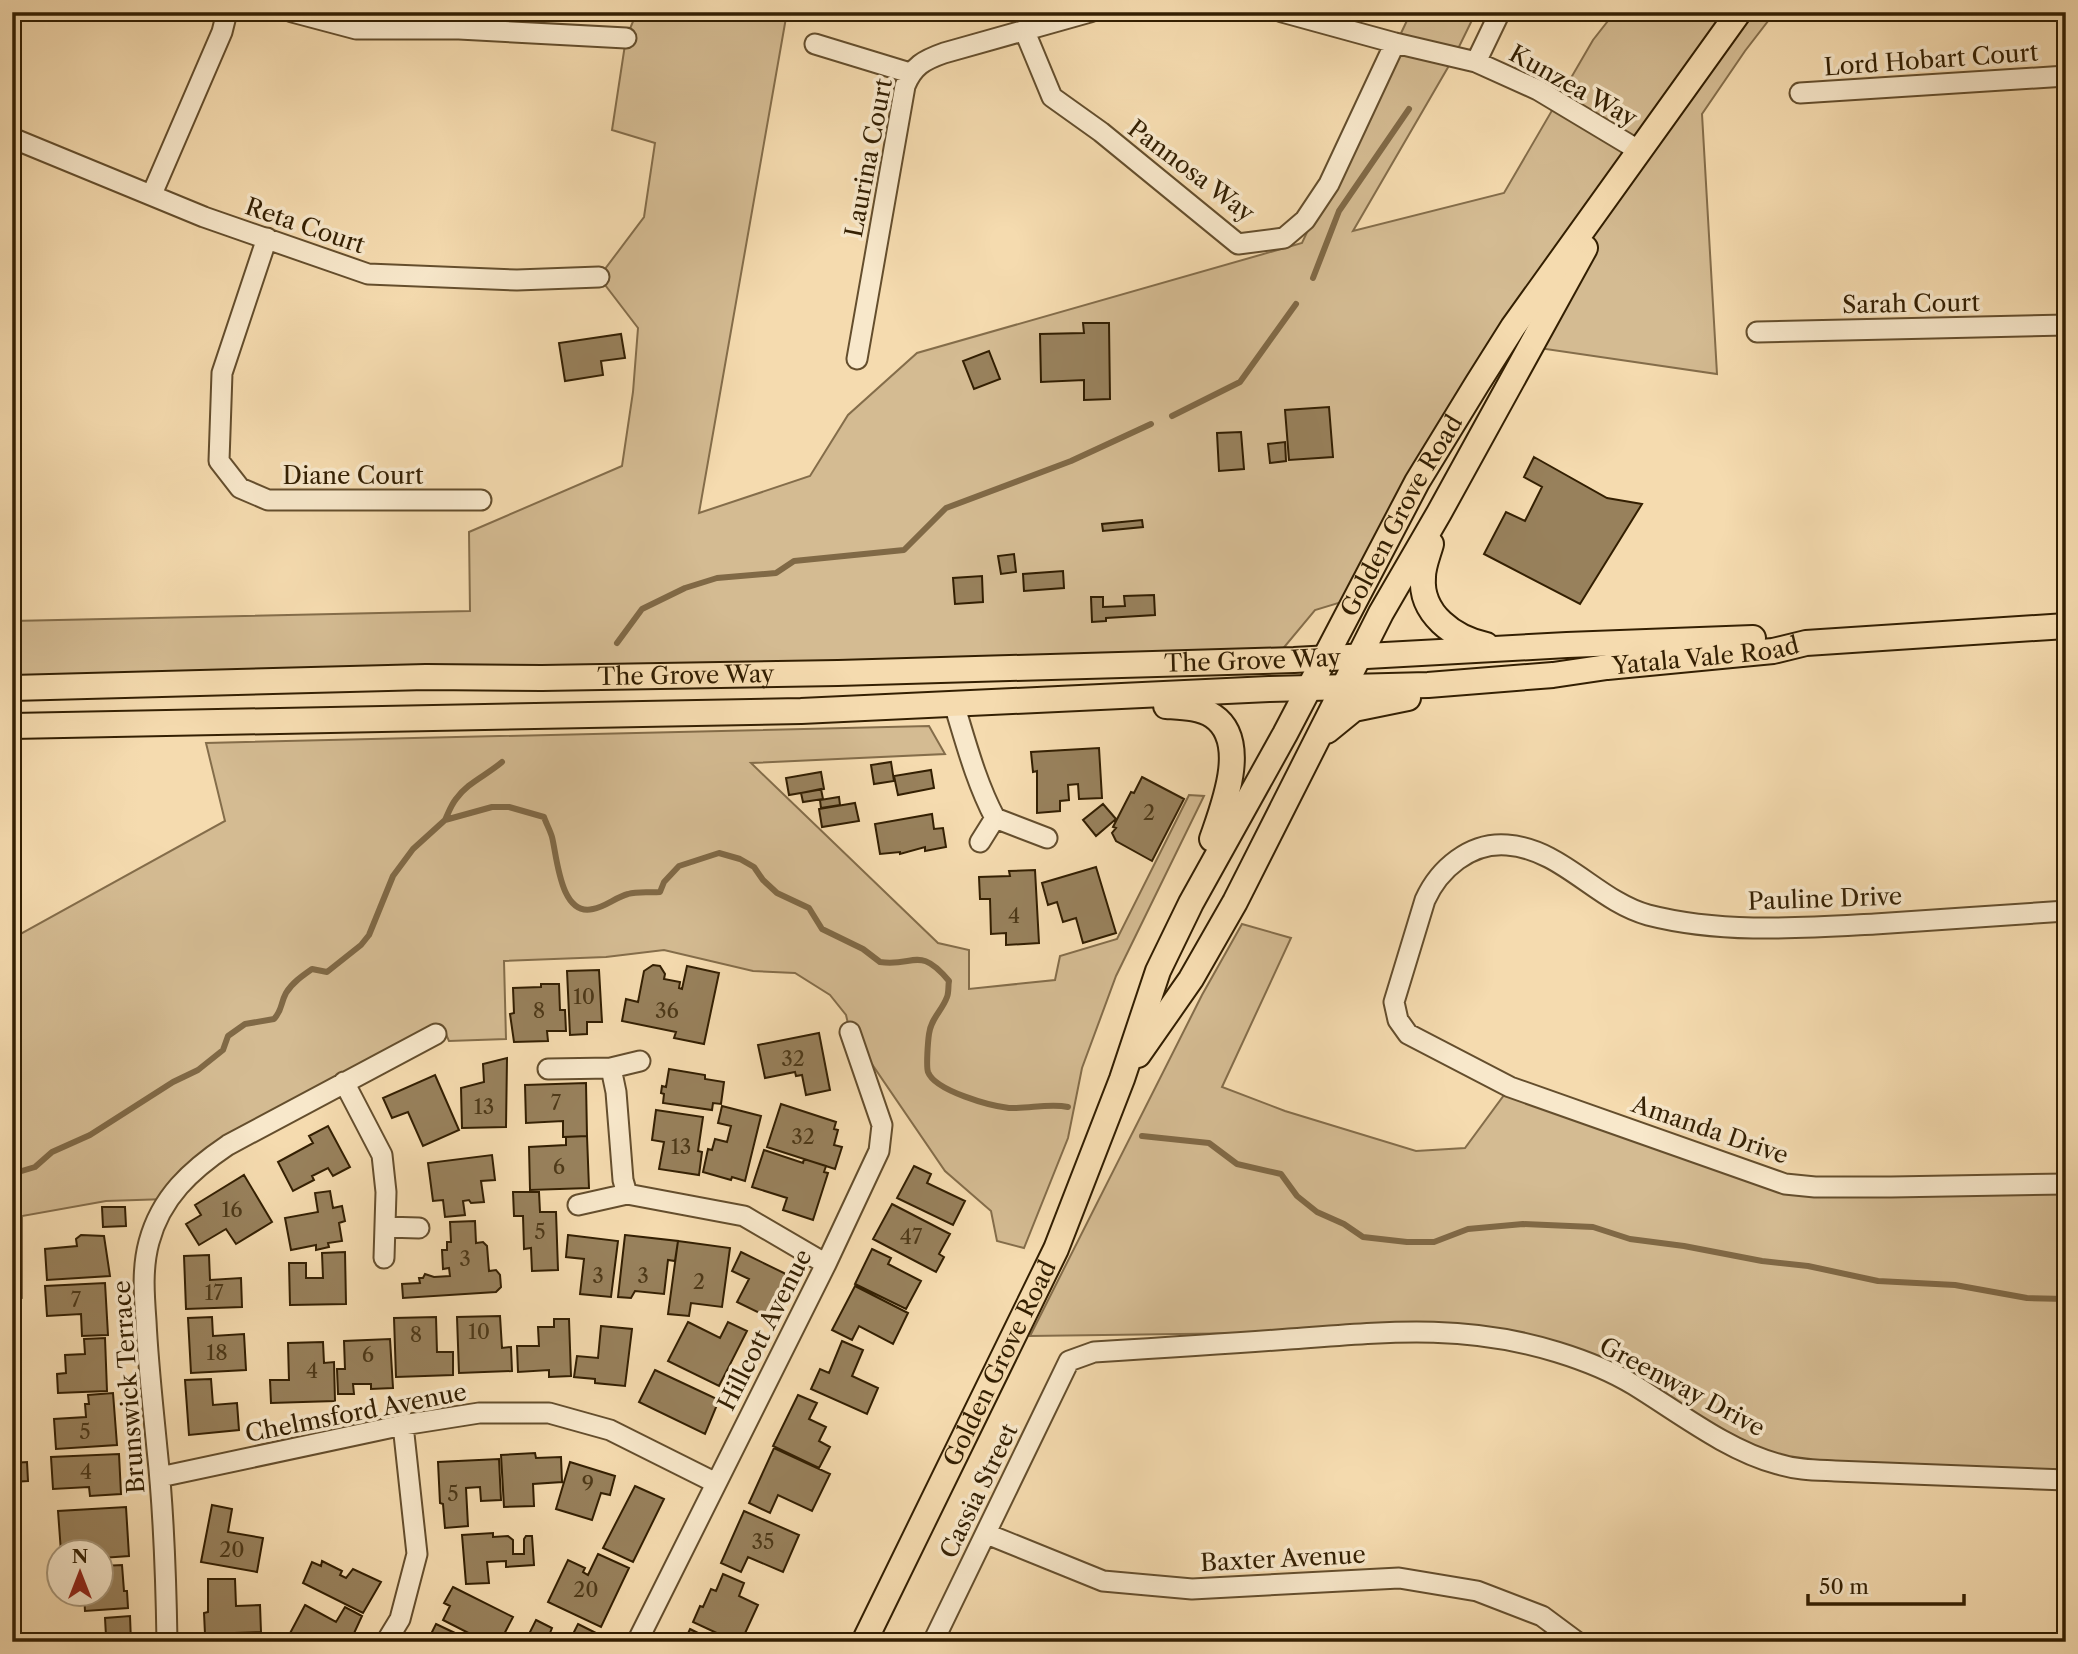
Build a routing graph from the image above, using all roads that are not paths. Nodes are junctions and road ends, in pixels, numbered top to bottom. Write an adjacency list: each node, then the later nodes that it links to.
1 (227, 12): 17 (street)
2 (292, 12): 8 (street)
3 (1090, 12): 7 (street, Laurina Court)
4 (1282, 12): 9 (street, Kunzea Way)
5 (1500, 12): 11 (street)
6 (1739, 12): 16 (main road, Golden Grove Road)
7 (1025, 32): 9 (street, Pannosa Way); 12 (street, Laurina Court)
8 (626, 38)
9 (1395, 43): 11 (street, Kunzea Way)
10 (815, 44): 12 (street)
11 (1476, 62): 16 (street, Kunzea Way)
12 (910, 73): 22 (street, Laurina Court)
13 (2066, 76): 14 (street, Lord Hobart Court)
14 (1800, 93)
15 (13, 139): 17 (street, Reta Court)
16 (1634, 157): 24 (main road, Golden Grove Road); 29 (main road, Golden Grove Road)
17 (152, 194): 18 (street, Reta Court)
18 (267, 238): 19 (street, Reta Court); 23 (street, Diane Court)
19 (598, 277)
20 (2066, 325): 21 (street, Sarah Court)
21 (1757, 332)
22 (857, 359)
23 (481, 500)
24 (1440, 513): 27 (main road); 28 (main road, Golden Grove Road)
25 (2066, 626): 26 (main road, Yatala Vale Road)
26 (1806, 643): 27 (main road); 30 (main road, Yatala Vale Road)
27 (1509, 648): 28 (main road)
28 (1360, 656): 29 (main road, The Grove Way); 31 (main road, Golden Grove Road)
29 (1325, 658): 32 (main road, The Grove Way); 33 (main road, Golden Grove Road)
30 (1487, 680): 31 (main road, Yatala Vale Road); 37 (main road)
31 (1344, 687): 33 (main road, The Grove Way); 37 (main road, Golden Grove Road)
32 (12, 688)
33 (1310, 688): 34 (main road, The Grove Way); 41 (main road, Golden Grove Road)
34 (1026, 701): 35 (main road, The Grove Way); 41 (main road)
35 (954, 704): 36 (main road, The Grove Way); 38 (street)
36 (12, 726)
37 (1319, 739): 49 (main road, Golden Grove Road)
38 (995, 818): 39 (street); 40 (street)
39 (1047, 838)
40 (981, 842)
41 (1191, 902): 49 (main road, Golden Grove Road)
42 (2066, 911): 43 (street, Pauline Drive)
43 (1398, 986): 51 (street, Amanda Drive)
44 (850, 1032): 57 (street, Hillcott Avenue)
45 (436, 1034): 50 (street, Brunswick Terrace)
46 (640, 1061): 47 (street)
47 (611, 1068): 48 (street); 52 (street)
48 (548, 1069)
49 (1122, 1079): 67 (main road, Golden Grove Road)
50 (344, 1082): 54 (street); 60 (street, Brunswick Terrace)
51 (2066, 1184)
52 (628, 1194): 53 (street); 57 (street)
53 (578, 1205)
54 (385, 1227): 55 (street); 56 (street)
55 (419, 1228)
56 (384, 1258)
57 (826, 1264): 62 (street, Hillcott Avenue)
58 (1069, 1361): 61 (street, Greenway Drive); 63 (street, Cassia Street)
59 (403, 1425): 60 (street, Chelmsford Avenue); 62 (street, Chelmsford Avenue); 65 (street)
60 (160, 1476): 64 (street, Brunswick Terrace)
61 (2066, 1480)
62 (716, 1483): 66 (street, Hillcott Avenue)
63 (987, 1534): 68 (street, Cassia Street); 69 (street, Baxter Avenue)
64 (167, 1642)
65 (386, 1642)
66 (637, 1642)
67 (864, 1642)
68 (933, 1642)
69 (1577, 1642)

